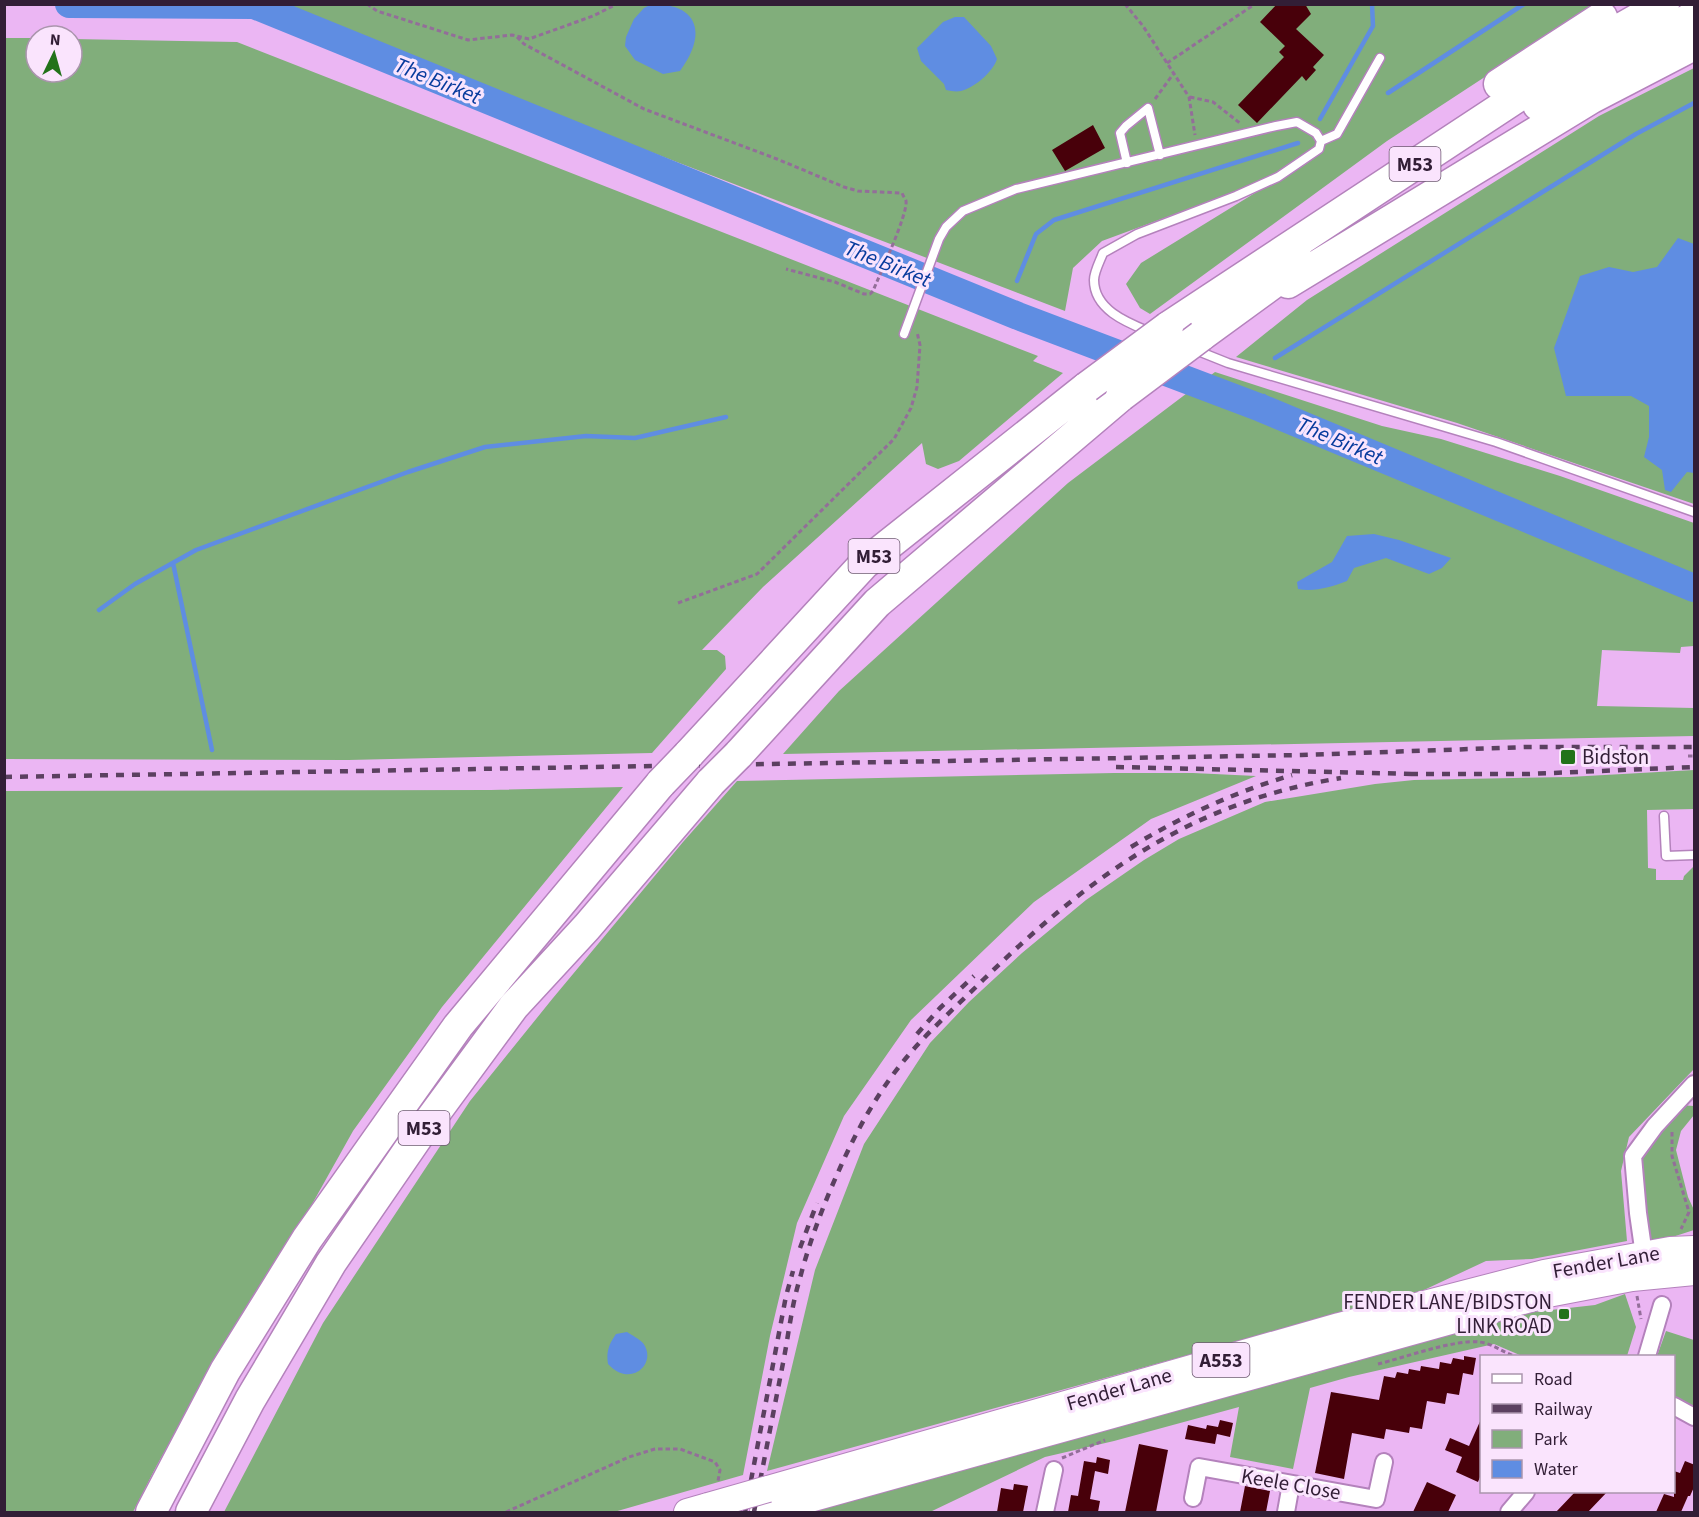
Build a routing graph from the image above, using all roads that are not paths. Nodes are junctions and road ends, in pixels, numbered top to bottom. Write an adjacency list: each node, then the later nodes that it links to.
1 (1621, 4): 10 (highway)
2 (1664, 4): 10 (highway, M53)
3 (1695, 16): 10 (highway, M53)
4 (1695, 45): 10 (highway)
5 (1380, 58): 6 (lane)
6 (1321, 141): 7 (lane); 10 (lane)
7 (1160, 155): 8 (lane); 8 (lane)
8 (1126, 163): 9 (lane)
9 (904, 334)
10 (1177, 335): 11 (lane); 29 (highway, M53, bridge); 30 (highway, M53, bridge)
11 (1695, 512)
12 (1664, 816): 13 (lane)
13 (1695, 855)
14 (1695, 1084): 16 (street)
15 (1688, 1240): 16 (main road, Fender Lane / A553)
16 (1644, 1255): 27 (main road, Fender Lane / A553)
17 (1695, 1272): 27 (main road, Fender Lane / A553)
18 (1662, 1305): 19 (street)
19 (1647, 1355)
20 (1675, 1407): 21 (street)
21 (1695, 1417)
22 (1384, 1462): 24 (street, Keele Close)
23 (1054, 1470): 31 (street)
24 (1291, 1484): 26 (street, Keele Close); 32 (street)
25 (1524, 1493): 33 (street)
26 (1193, 1498)
27 (765, 1505): 28 (main road, Fender Lane / A553, bridge)
28 (697, 1509)
29 (151, 1512)
30 (191, 1512)
31 (1045, 1512)
32 (1286, 1512)
33 (1509, 1512)

